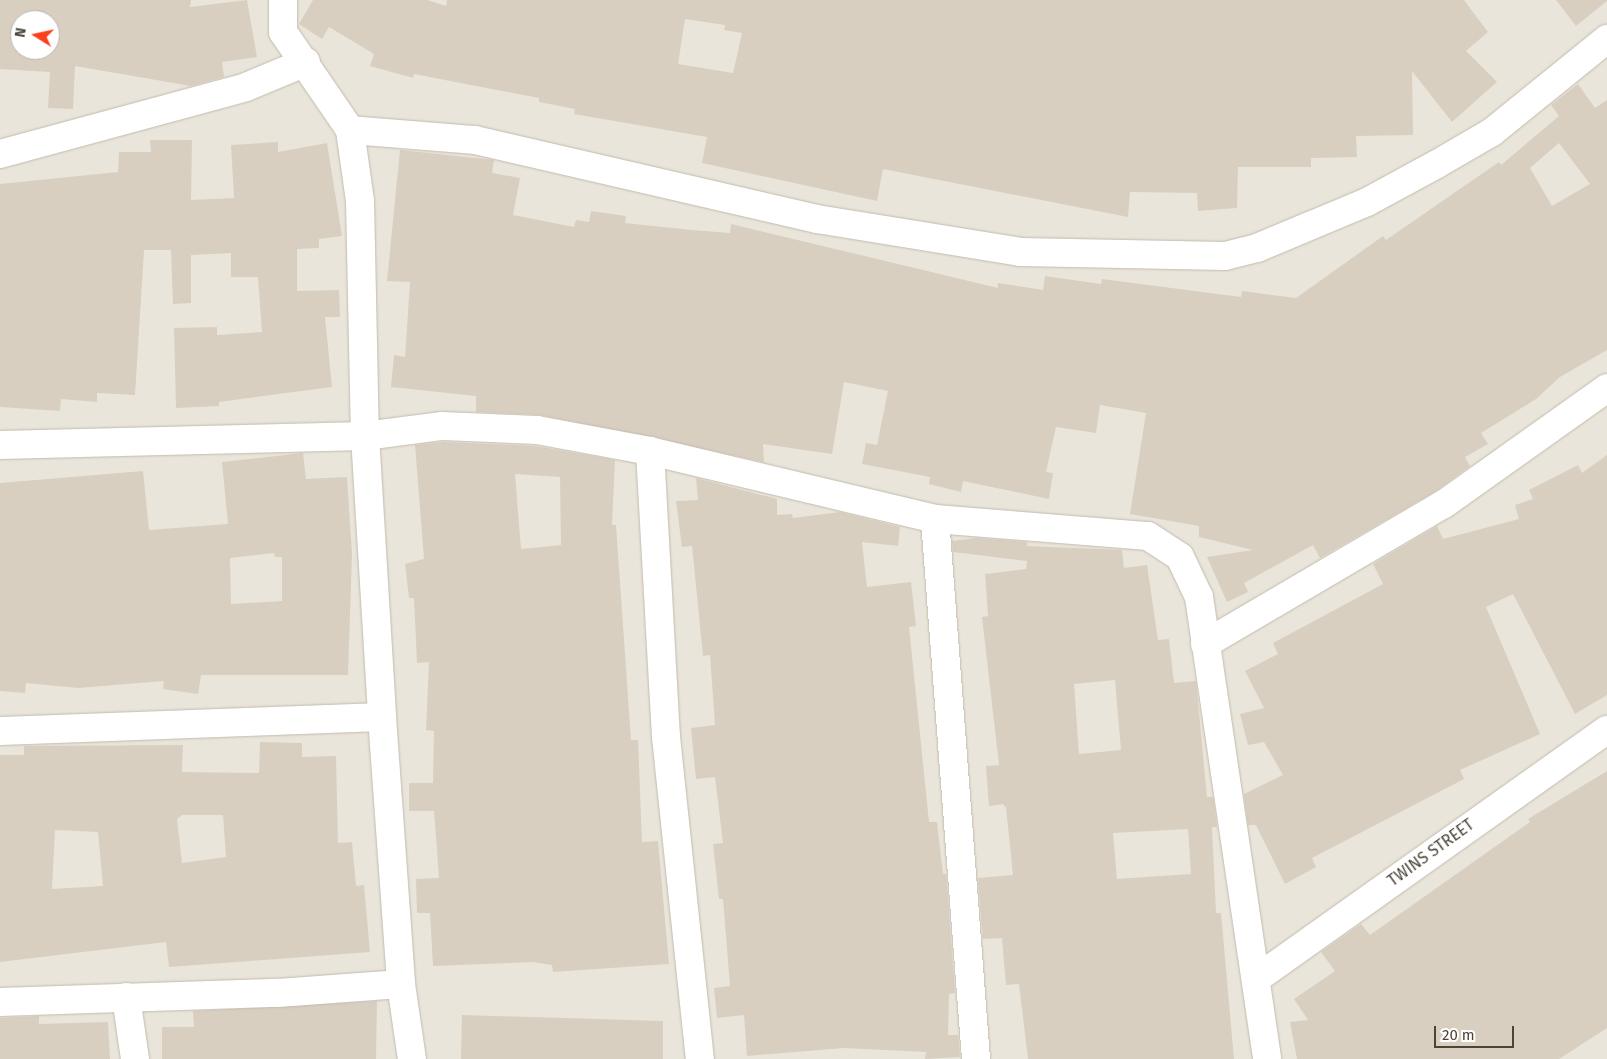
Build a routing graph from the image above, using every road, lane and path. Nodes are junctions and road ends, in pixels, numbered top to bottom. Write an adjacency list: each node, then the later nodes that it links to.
1 (282, 0): 3 (street)
2 (1607, 39): 4 (street)
3 (306, 62): 4 (street); 5 (street)
4 (350, 130): 7 (street)
5 (0, 154)
6 (1607, 388): 11 (street)
7 (365, 436): 8 (street); 9 (street); 12 (street)
8 (0, 445)
9 (650, 451): 10 (street); 21 (street)
10 (936, 519): 11 (street); 22 (street)
11 (1205, 644): 15 (street)
12 (382, 718): 14 (street); 16 (street)
13 (1607, 730): 15 (street, TWINS STREET)
14 (0, 731)
15 (1256, 979): 23 (street)
16 (401, 984): 17 (street); 20 (street)
17 (126, 997): 18 (street); 19 (street)
18 (0, 1002)
19 (135, 1059)
20 (412, 1059)
21 (700, 1059)
22 (976, 1059)
23 (1267, 1059)

